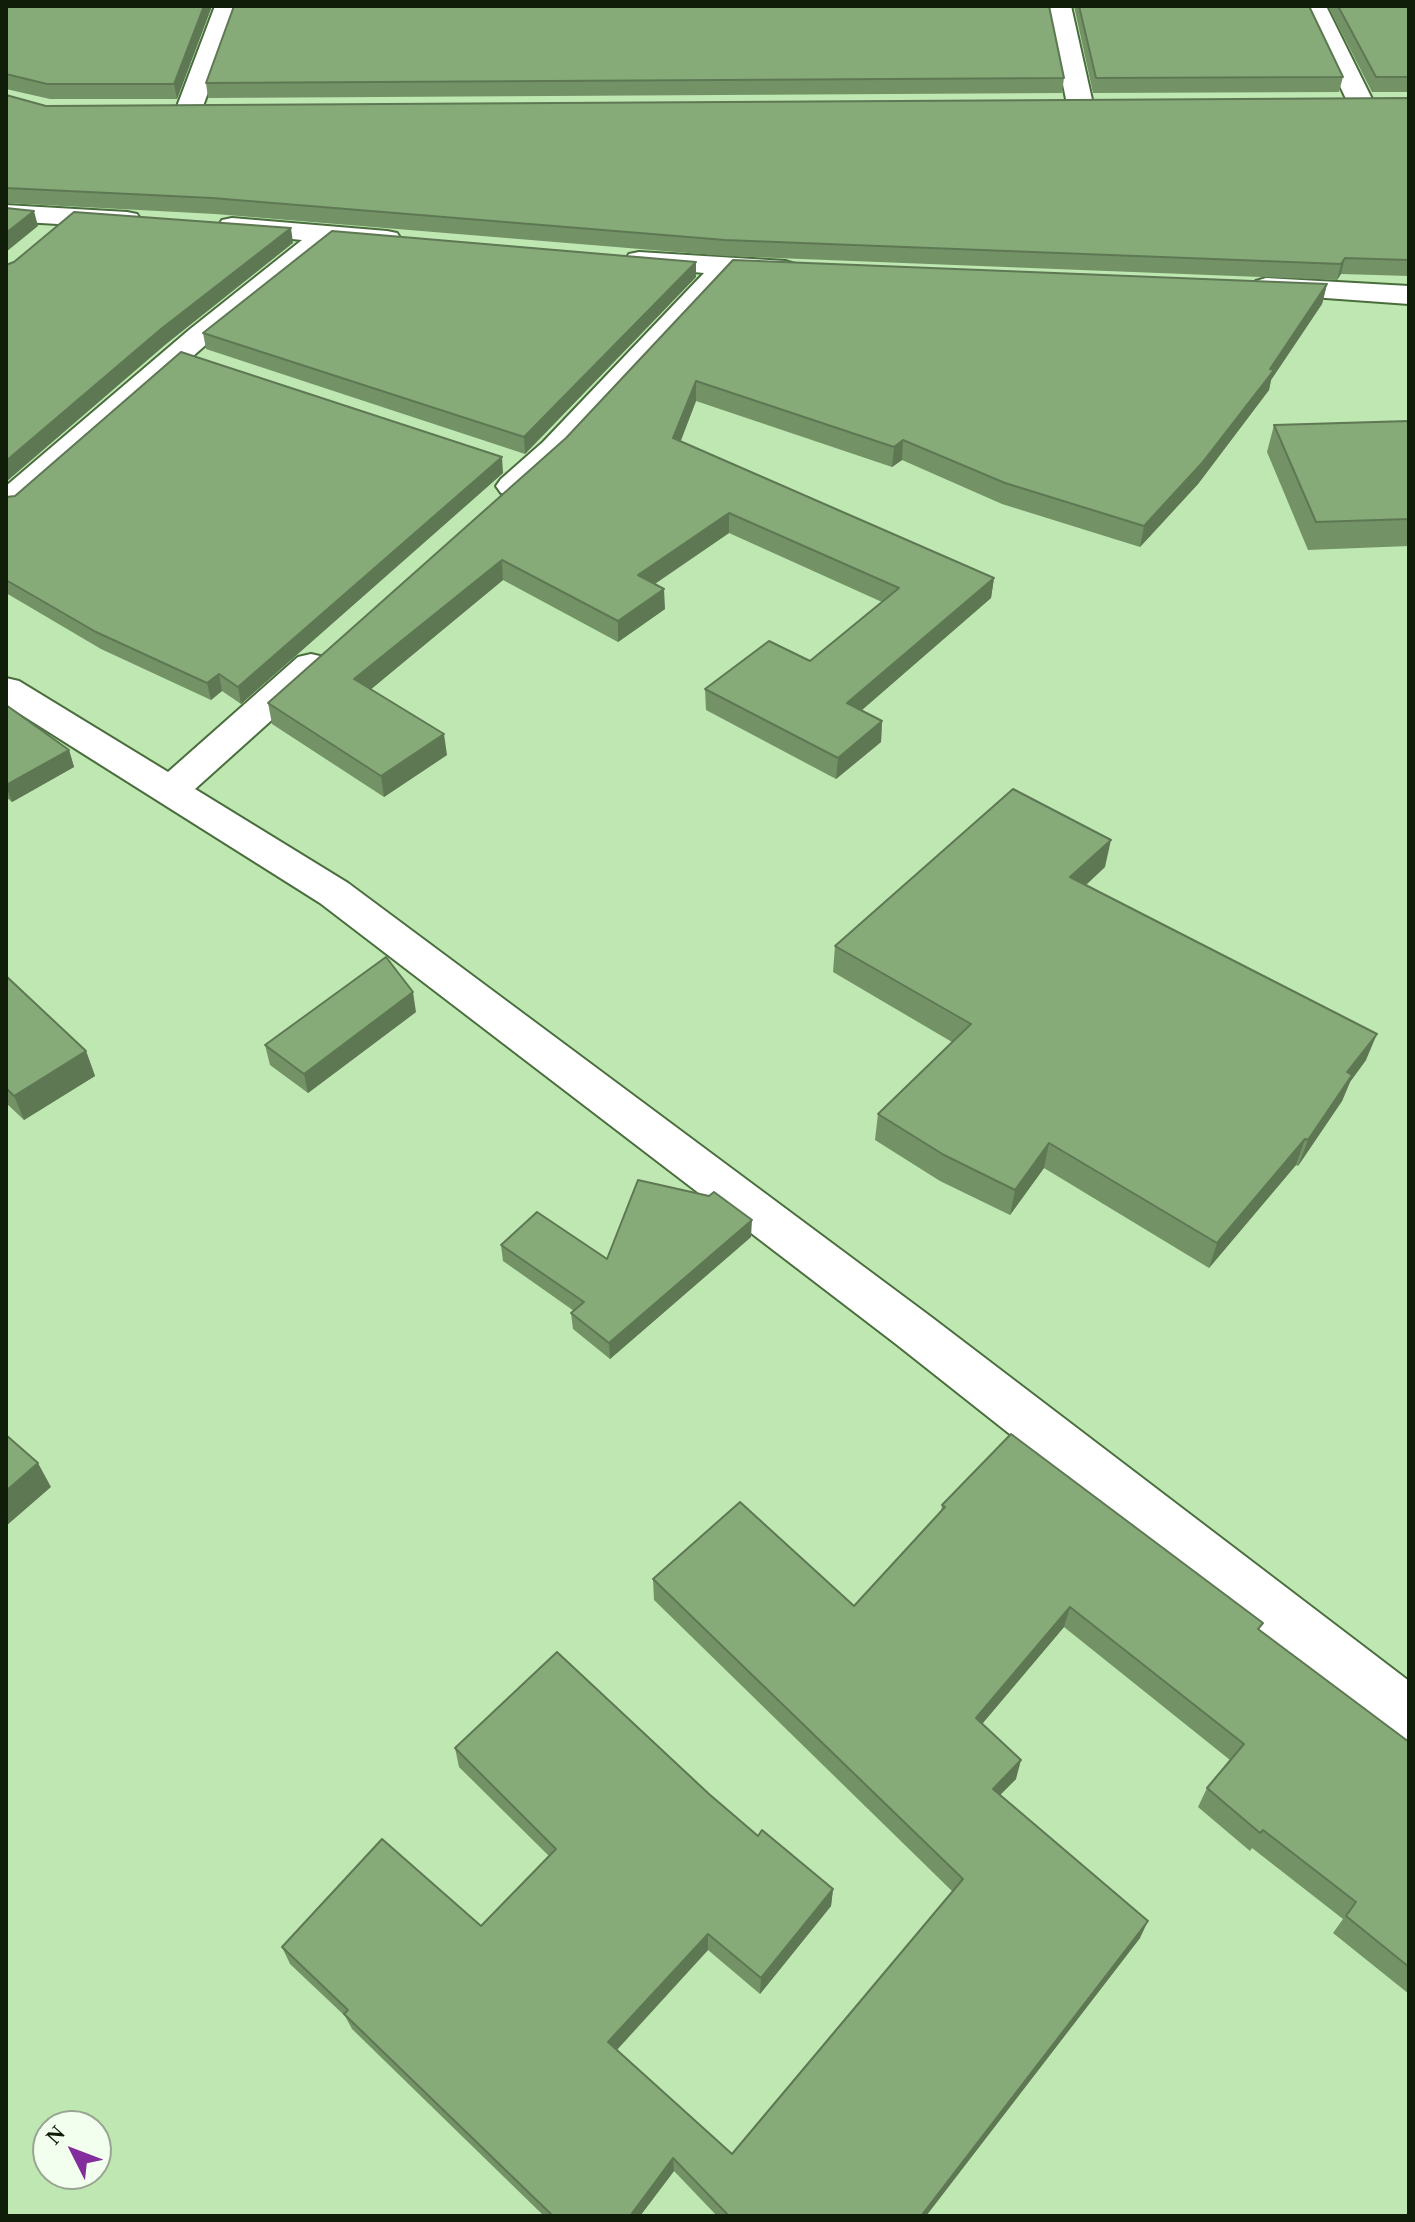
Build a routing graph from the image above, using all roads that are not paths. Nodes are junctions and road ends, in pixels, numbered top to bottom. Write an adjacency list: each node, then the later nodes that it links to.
1 (227, 6): 12 (street)
2 (1059, 6): 8 (street)
3 (1314, 6): 6 (street)
4 (1393, 102): 6 (street)
5 (1330, 103): 6 (street)
6 (1361, 103)
7 (1048, 104): 8 (street)
8 (1080, 104): 9 (street)
9 (1111, 104)
10 (221, 108): 12 (street)
11 (158, 109): 12 (street)
12 (189, 109)
13 (6, 213): 14 (street)
14 (72, 216): 15 (street); 19 (street)
15 (151, 221)
16 (199, 224): 17 (street)
17 (327, 234): 18 (street); 25 (street)
18 (419, 242)
19 (35, 246)
20 (618, 259): 21 (street)
21 (725, 268): 22 (street); 26 (street)
22 (820, 271)
23 (1245, 286): 24 (street)
24 (1409, 295)
25 (6, 503)
26 (484, 511)
27 (333, 646): 29 (street)
28 (6, 689): 29 (street)
29 (170, 791): 30 (street)
30 (1409, 1715)

